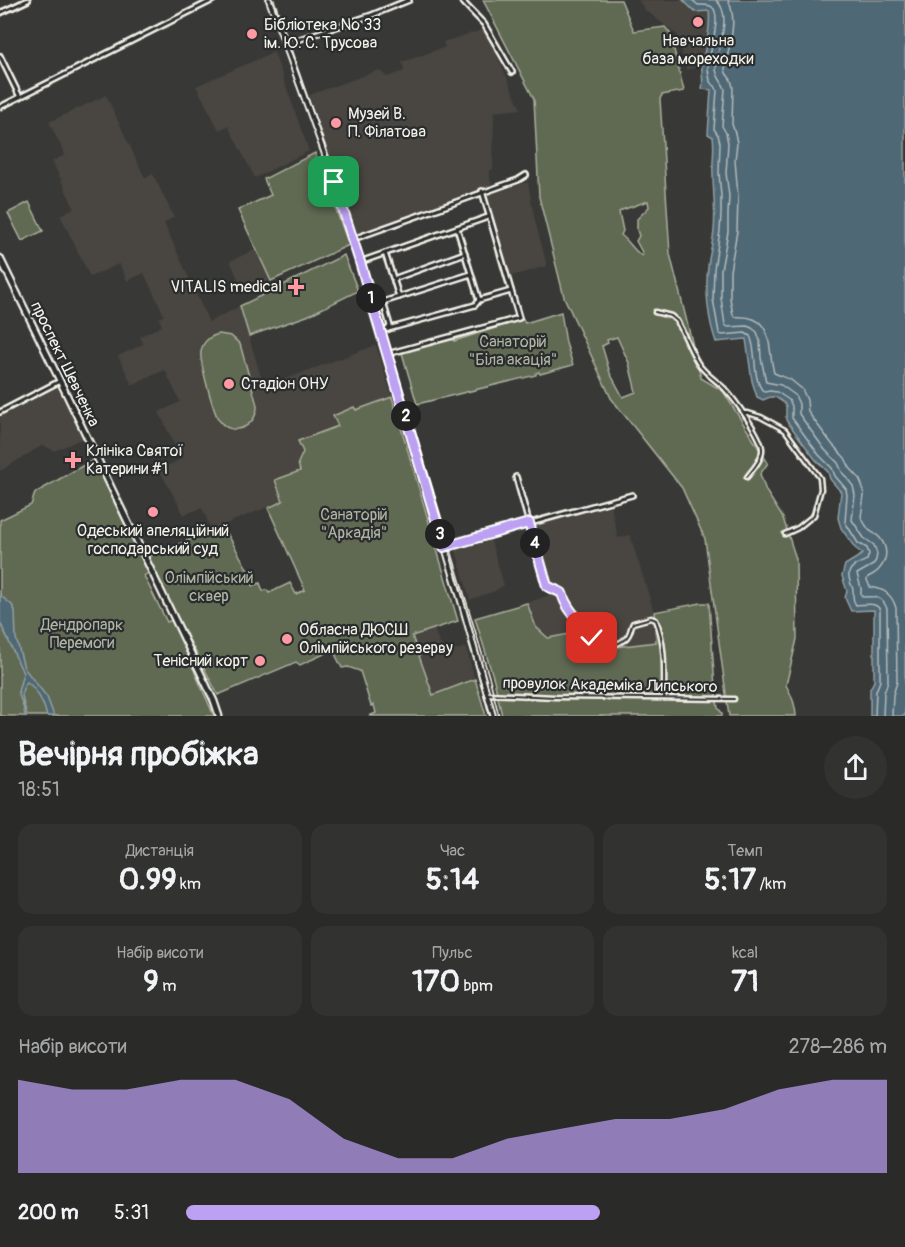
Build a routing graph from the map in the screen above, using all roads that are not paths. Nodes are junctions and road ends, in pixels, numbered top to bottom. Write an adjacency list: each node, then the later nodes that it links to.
1 (28, 0): 6 (street)
2 (213, 0): 10 (street)
3 (269, 0): 7 (street)
4 (409, 0): 7 (street)
5 (461, 0): 9 (street)
6 (0, 13)
7 (285, 44): 16 (street)
8 (0, 56): 10 (street)
9 (512, 72)
10 (20, 97): 11 (street)
11 (0, 107)
12 (526, 175): 13 (street)
13 (482, 192): 14 (street); 16 (street)
14 (488, 217): 15 (street); 23 (street)
15 (457, 228): 17 (street); 18 (street)
16 (352, 239): 20 (street)
17 (465, 253): 21 (street); 22 (street)
18 (385, 254): 20 (street); 22 (street)
19 (0, 258): 30 (main road, проспект Шевченка)
20 (360, 262): 28 (street)
21 (471, 274): 24 (street); 25 (street)
22 (395, 279): 24 (street)
23 (511, 291): 25 (street); 29 (street)
24 (399, 297): 27 (street)
25 (479, 300): 27 (street)
26 (655, 312): 32 (street)
27 (388, 329): 28 (street)
28 (381, 331): 29 (street)
29 (387, 354): 38 (street)
30 (60, 381): 31 (street); 43 (main road, проспект Шевченка)
31 (0, 412)
32 (744, 413): 34 (street); 37 (street)
33 (516, 477): 36 (street)
34 (747, 477)
35 (632, 495): 36 (street)
36 (529, 523): 38 (street); 39 (street)
37 (784, 534)
38 (444, 547): 40 (street)
39 (559, 591): 41 (street)
40 (487, 694): 41 (street, провулок Академіка Липського); 46 (street)
41 (664, 698): 42 (street, провулок Академіка Липського)
42 (734, 699)
43 (217, 708): 44 (main road, проспект Шевченка); 45 (main road, проспект Шевченка)
44 (219, 716)
45 (224, 716)
46 (493, 716)

